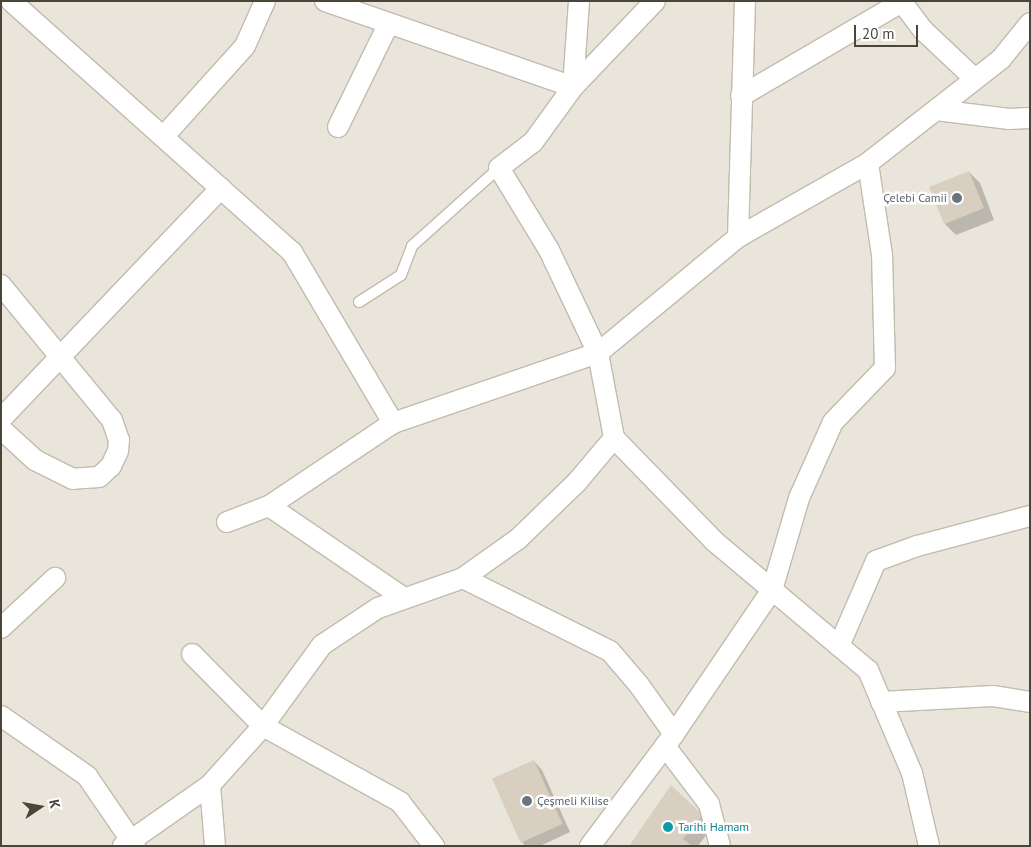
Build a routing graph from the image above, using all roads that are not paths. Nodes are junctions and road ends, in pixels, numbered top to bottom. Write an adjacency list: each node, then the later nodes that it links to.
1 (12, 1): 16 (street)
2 (265, 1): 16 (street)
3 (325, 1): 9 (street)
4 (579, 1): 11 (street)
5 (654, 1): 11 (street)
6 (745, 1): 12 (street)
7 (901, 2): 10 (street); 12 (street)
8 (1030, 23): 10 (street)
9 (388, 24): 11 (street); 15 (street)
10 (975, 79): 13 (street)
11 (573, 87): 18 (street)
12 (741, 96): 20 (street)
13 (936, 110): 14 (street); 17 (street)
14 (1030, 118)
15 (338, 127)
16 (164, 136): 19 (street)
17 (868, 163): 20 (street); 34 (street)
18 (499, 168): 22 (lane); 23 (street)
19 (221, 188): 24 (street); 26 (street)
20 (738, 237): 23 (street)
21 (1, 285): 24 (street)
22 (359, 302)
23 (598, 353): 26 (street); 28 (street)
24 (60, 354): 25 (street); 27 (street)
25 (1, 419)
26 (393, 423): 29 (street)
27 (1, 429)
28 (614, 438): 33 (street); 34 (street)
29 (269, 506): 31 (street); 35 (street)
30 (1030, 516): 37 (street)
31 (227, 522)
32 (55, 578): 36 (street)
33 (463, 578): 35 (street); 43 (street)
34 (772, 590): 37 (street); 43 (street)
35 (404, 598): 42 (street)
36 (1, 628)
37 (839, 646): 39 (street)
38 (192, 654): 42 (street)
39 (881, 702): 40 (street); 50 (street)
40 (1030, 702)
41 (1, 716): 45 (street)
42 (263, 726): 44 (street); 47 (street)
43 (669, 740): 48 (street); 49 (street)
44 (210, 785): 45 (street); 46 (street)
45 (130, 844)
46 (215, 846)
47 (434, 846)
48 (590, 846)
49 (720, 846)
50 (929, 846)

